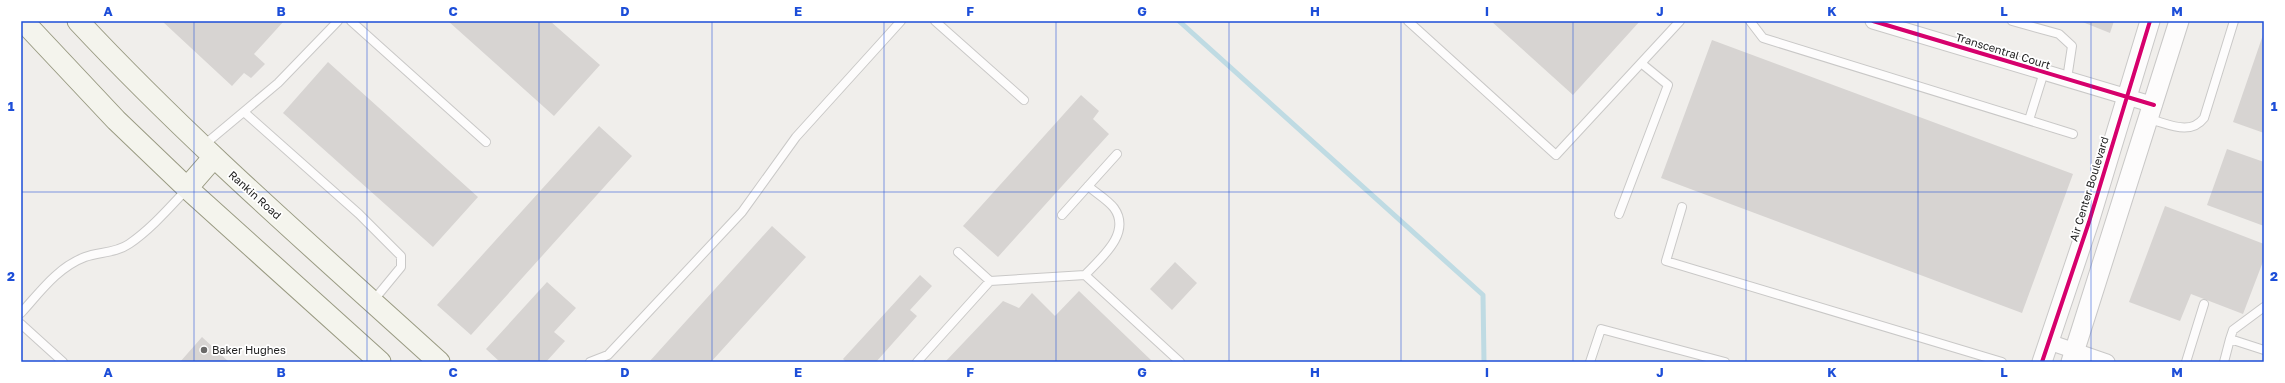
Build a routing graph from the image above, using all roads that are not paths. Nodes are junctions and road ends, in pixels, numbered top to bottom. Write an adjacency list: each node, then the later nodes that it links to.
1 (23, 21): 28 (main road)
2 (78, 21): 25 (main road, Rankin Road)
3 (338, 21): 20 (lane)
4 (351, 21): 24 (lane)
5 (902, 21): 47 (lane)
6 (935, 21): 19 (lane)
7 (1408, 21): 15 (lane)
8 (1680, 21): 15 (lane)
9 (1750, 21): 22 (lane)
10 (1873, 21): 16 (street, Transcentral Court)
11 (2012, 21): 17 (lane)
12 (2150, 21): 18 (street, Air Center Boulevard)
13 (2179, 21): 21 (street)
14 (2234, 21): 21 (lane)
15 (1641, 62): 30 (lane)
16 (2044, 72): 17 (street, Transcentral Court); 22 (lane)
17 (2066, 79): 18 (street, Transcentral Court)
18 (2128, 97): 21 (street, Transcentral Court); 41 (street, Air Center Boulevard)
19 (1024, 100)
20 (244, 112): 25 (lane); 35 (lane)
21 (2151, 112): 43 (street)
22 (2029, 120): 23 (lane)
23 (2073, 134)
24 (486, 142)
25 (209, 151): 28 (main road); 35 (main road, Rankin Road)
26 (1117, 154): 27 (lane)
27 (1088, 186): 31 (lane); 33 (lane)
28 (187, 188): 38 (lane); 45 (main road)
29 (1682, 207): 52 (lane)
30 (1619, 214)
31 (1062, 215)
32 (958, 252): 34 (lane)
33 (1085, 275): 34 (lane); 49 (lane)
34 (990, 281): 48 (lane)
35 (372, 301): 46 (main road, Rankin Road)
36 (2204, 304): 55 (lane)
37 (2264, 307): 40 (lane)
38 (21, 313)
39 (21, 324): 44 (lane)
40 (2230, 339): 42 (lane); 56 (lane)
41 (2049, 342): 43 (street); 53 (street, Air Center Boulevard)
42 (2264, 350)
43 (2074, 357): 54 (street)
44 (63, 362)
45 (380, 362)
46 (439, 362)
47 (590, 362)
48 (917, 362)
49 (1180, 362)
50 (1590, 362): 51 (lane)
51 (1725, 362)
52 (2002, 362)
53 (2042, 362)
54 (2107, 362)
55 (2186, 362)
56 (2224, 362)

